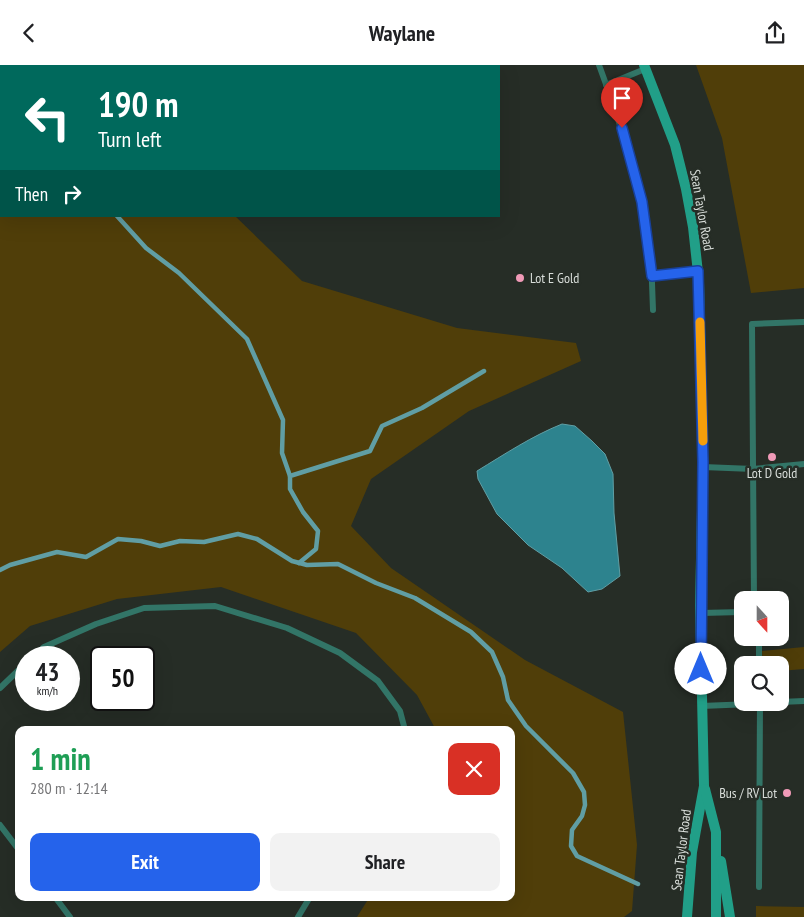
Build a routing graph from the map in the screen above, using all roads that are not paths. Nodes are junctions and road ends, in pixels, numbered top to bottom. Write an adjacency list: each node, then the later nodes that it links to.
1 (599, 65): 3 (lane)
2 (644, 67): 3 (lane); 4 (main road, Sean Taylor Road)
3 (606, 85): 5 (lane)
4 (698, 271): 5 (lane); 9 (main road, Sean Taylor Road)
5 (652, 276): 6 (lane)
6 (653, 310)
7 (804, 322): 10 (lane)
8 (804, 465): 10 (lane)
9 (703, 467): 10 (lane); 13 (main road, Sean Taylor Road)
10 (753, 469): 11 (lane)
11 (754, 591)
12 (734, 612): 13 (lane)
13 (700, 613): 20 (main road, Sean Taylor Road)
14 (46, 646): 22 (lane)
15 (15, 674): 16 (lane)
16 (0, 688)
17 (804, 701): 18 (lane)
18 (789, 702)
19 (734, 704): 20 (lane)
20 (701, 706): 23 (main road, Sean Taylor Road)
21 (760, 711): 27 (lane)
22 (404, 726)
23 (704, 786): 25 (main road, Sean Taylor Road); 32 (main road, Sean Taylor Road)
24 (0, 825): 26 (lane)
25 (716, 832): 33 (main road, Sean Taylor Road); 34 (main road)
26 (15, 845)
27 (760, 887)
28 (58, 901): 30 (lane)
29 (308, 901): 31 (lane)
30 (70, 917)
31 (298, 917)
32 (687, 917)
33 (716, 917)
34 (730, 917)

